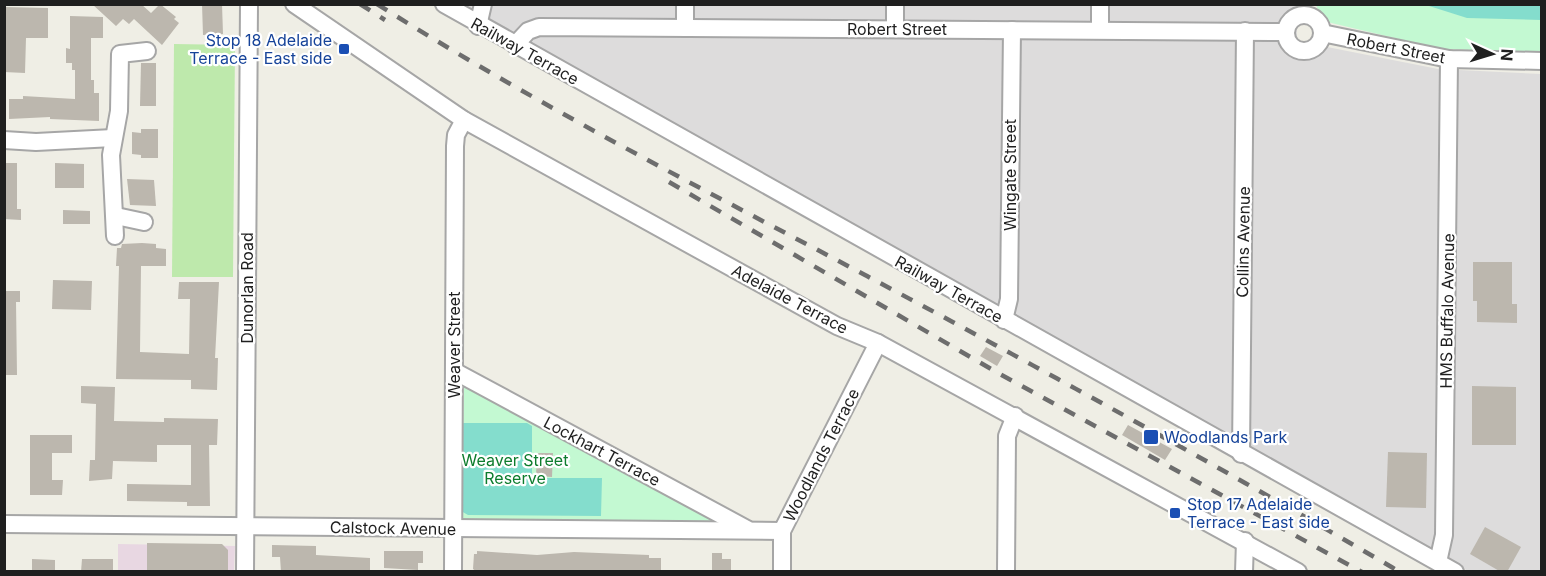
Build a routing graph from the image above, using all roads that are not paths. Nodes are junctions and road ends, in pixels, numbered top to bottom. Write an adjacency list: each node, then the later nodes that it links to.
1 (249, 4): 33 (street, Dunorlan Road)
2 (294, 4): 21 (street, Adelaide Terrace)
3 (444, 4): 9 (street, Railway Terrace)
4 (483, 4): 9 (street)
5 (685, 4): 10 (street)
6 (895, 4): 11 (street)
7 (1100, 4): 13 (street)
8 (1303, 10): 15 (street); 16 (street)
9 (478, 26): 17 (street, Railway Terrace)
10 (685, 28): 11 (street, Robert Street); 17 (street, Robert Street)
11 (895, 30): 12 (street, Robert Street)
12 (1012, 30): 13 (street, Robert Street); 27 (street, Wingate Street)
13 (1100, 30): 14 (street, Robert Street)
14 (1245, 31): 15 (street, Robert Street); 31 (street, Collins Avenue)
15 (1286, 32): 16 (street)
16 (1322, 33): 19 (street, Robert Street)
17 (515, 45): 27 (street, Railway Terrace)
18 (147, 51): 22 (street)
19 (1449, 59): 20 (street, Robert Street); 38 (street, HMS Buffalo Avenue)
20 (1542, 61)
21 (464, 120): 28 (street, Adelaide Terrace); 29 (street, Weaver Street)
22 (114, 138): 23 (street); 24 (street)
23 (4, 140)
24 (116, 216): 25 (street); 26 (street)
25 (144, 222)
26 (115, 236)
27 (1004, 320): 31 (street, Railway Terrace)
28 (878, 343): 30 (street, Adelaide Terrace); 36 (street, Woodlands Terrace)
29 (454, 371): 34 (street, Weaver Street); 35 (street, Lockhart Terrace)
30 (1015, 417): 37 (street, Adelaide Terrace); 42 (street)
31 (1241, 454): 38 (street, Railway Terrace)
32 (4, 524): 33 (street, Calstock Avenue)
33 (246, 526): 34 (street, Calstock Avenue); 39 (street, Dunorlan Road)
34 (453, 529): 35 (street, Calstock Avenue); 40 (street, Weaver Street)
35 (750, 531): 36 (street, Calstock Avenue)
36 (782, 531): 41 (street, Woodlands Terrace)
37 (1245, 541): 43 (street); 44 (street, Adelaide Terrace)
38 (1438, 562): 45 (street, Railway Terrace)
39 (246, 572)
40 (453, 572)
41 (782, 572)
42 (1006, 572)
43 (1244, 572)
44 (1298, 572)
45 (1455, 572)

